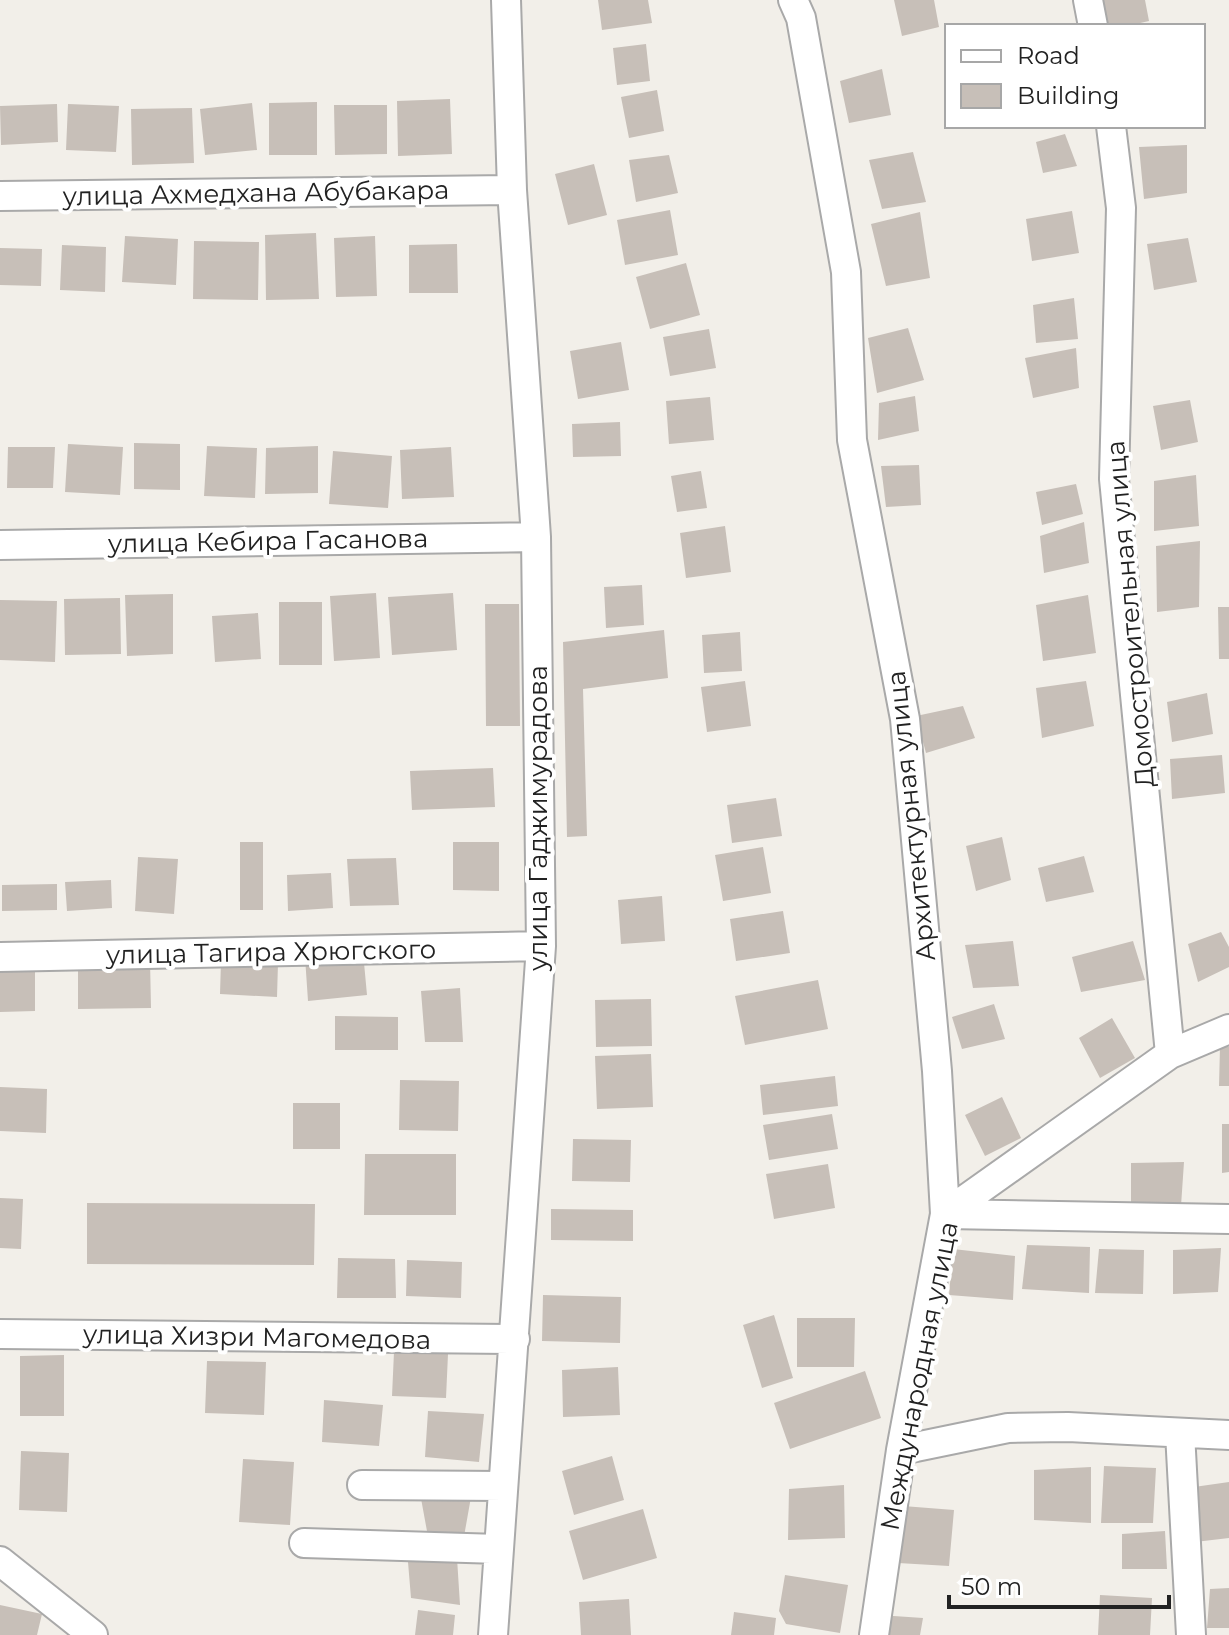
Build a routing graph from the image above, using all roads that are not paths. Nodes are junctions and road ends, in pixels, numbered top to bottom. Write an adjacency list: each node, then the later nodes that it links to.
1 (506, 0): 6 (street, улица Гаджимурадова)
2 (793, 0): 14 (street, Архитектурная улица)
3 (1088, 0): 4 (street)
4 (1093, 24)
5 (1111, 128): 13 (street, Домостроительная улица)
6 (512, 190): 7 (street, улица Ахмедхана Абубакара); 8 (street, улица Гаджимурадова)
7 (0, 196)
8 (536, 537): 9 (street, улица Кебира Гасанова); 10 (street, улица Гаджимурадова)
9 (0, 545)
10 (541, 946): 11 (street, улица Тагира Хрюгского); 17 (street, улица Гаджимурадова)
11 (0, 957)
12 (1229, 1029): 13 (street, Международная улица)
13 (1170, 1054): 14 (street, Международная улица)
14 (945, 1214): 15 (street); 20 (street, Международная улица)
15 (1229, 1219)
16 (0, 1334): 17 (street, улица Хизри Магомедова)
17 (515, 1339): 22 (street, улица Гаджимурадова)
18 (1180, 1433): 19 (street); 20 (street); 29 (street)
19 (1229, 1435)
20 (901, 1450): 28 (street, Международная улица)
21 (362, 1485): 22 (street)
22 (503, 1486): 24 (street, улица Гаджимурадова)
23 (304, 1543): 24 (street)
24 (499, 1549): 27 (street, улица Гаджимурадова)
25 (0, 1561): 26 (street)
26 (93, 1635)
27 (493, 1635)
28 (874, 1635)
29 (1191, 1635)

